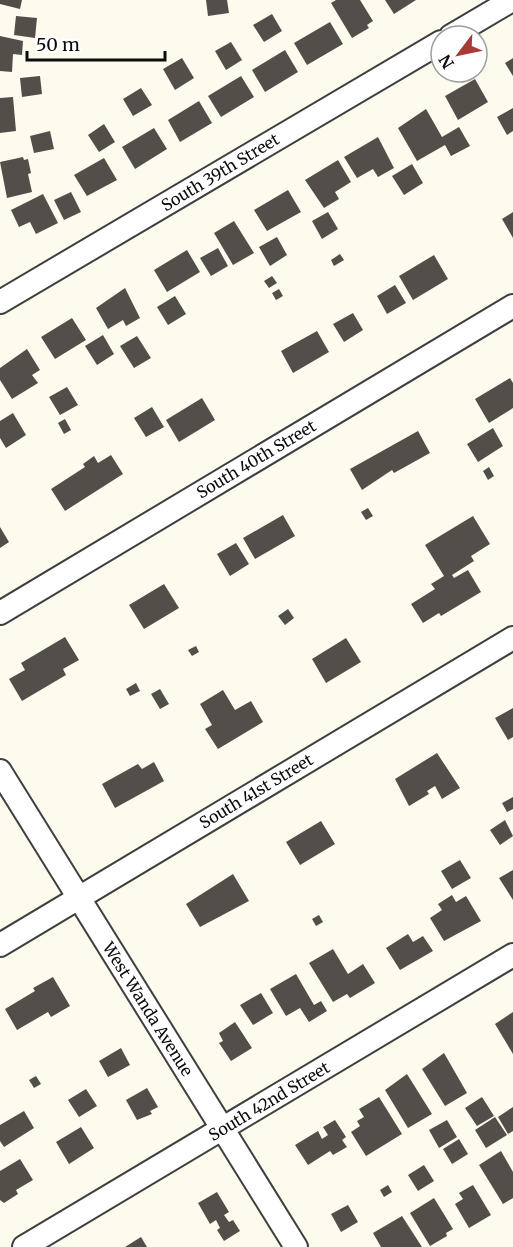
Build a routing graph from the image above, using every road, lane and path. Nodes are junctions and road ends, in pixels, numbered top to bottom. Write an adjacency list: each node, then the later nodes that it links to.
1 (512, 0): 2 (street)
2 (471, 24)
3 (429, 49): 4 (street, South 39th Street)
4 (2, 297)
5 (513, 306): 6 (street, South 40th Street)
6 (0, 613)
7 (513, 638): 9 (street, South 41st Street)
8 (0, 771): 9 (street, West Wanda Avenue)
9 (79, 896): 10 (street, South 41st Street); 12 (street, West Wanda Avenue)
10 (0, 945)
11 (513, 955): 12 (street, South 42nd Street)
12 (223, 1128): 13 (street, South 42nd Street); 14 (street, West Wanda Avenue)
13 (24, 1247)
14 (296, 1247)

